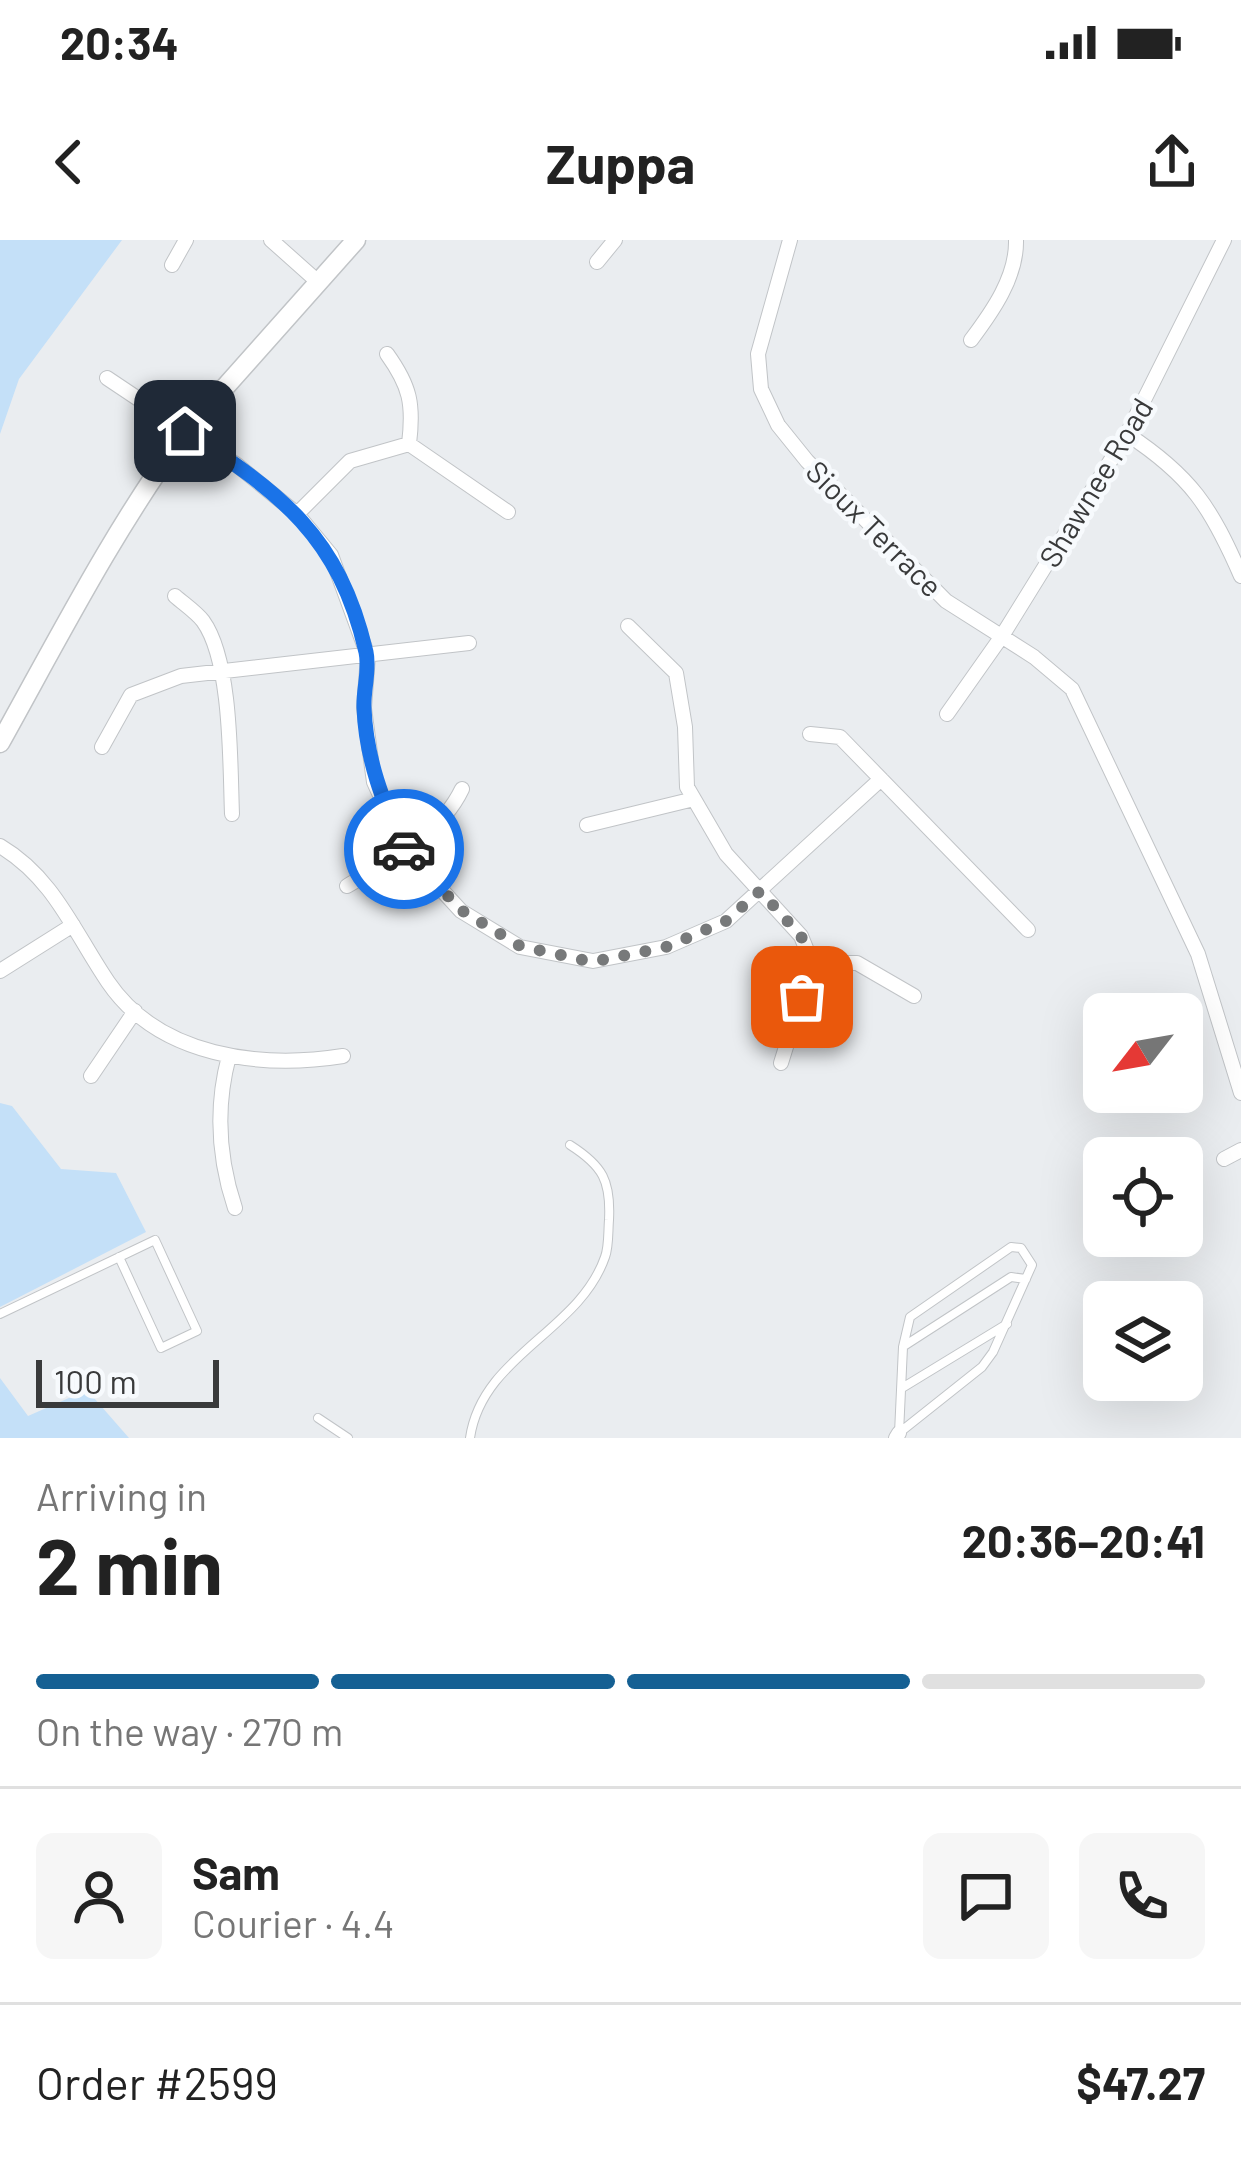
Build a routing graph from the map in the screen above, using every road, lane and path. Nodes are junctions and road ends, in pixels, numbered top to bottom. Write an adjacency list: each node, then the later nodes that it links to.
1 (186, 240): 9 (street)
2 (271, 240): 10 (street)
3 (356, 240): 10 (street)
4 (615, 240): 8 (street)
5 (790, 240): 22 (street, Sioux Terrace)
6 (1016, 240): 11 (street)
7 (1224, 240): 15 (street, Shawnee Road)
8 (597, 262)
9 (172, 265)
10 (317, 280): 14 (street)
11 (971, 340)
12 (386, 354): 16 (street)
13 (107, 378): 14 (street)
14 (185, 431): 18 (street); 28 (street)
15 (1127, 434): 19 (street); 22 (street, Shawnee Road)
16 (409, 444): 17 (street); 18 (street)
17 (508, 512)
18 (297, 514): 24 (street)
19 (1241, 576)
20 (175, 596): 25 (street)
21 (628, 626): 32 (street)
22 (1002, 636): 26 (street, Shawnee Road); 49 (street, Sioux Terrace)
23 (469, 643): 24 (street)
24 (368, 656): 25 (street); 36 (street)
25 (221, 670): 29 (street); 33 (street)
26 (947, 714)
27 (810, 734): 30 (street)
28 (0, 743)
29 (102, 747)
30 (880, 779): 38 (street); 40 (street)
31 (462, 788): 36 (street)
32 (694, 800): 34 (street); 38 (street)
33 (232, 814)
34 (587, 825)
35 (0, 846): 39 (street)
36 (405, 850): 37 (street); 38 (street)
37 (347, 886)
38 (760, 891): 41 (street)
39 (73, 925): 42 (street); 44 (street)
40 (1028, 930)
41 (812, 964): 43 (street); 47 (street)
42 (0, 971)
43 (914, 997)
44 (134, 1011): 45 (street); 48 (street)
45 (229, 1056): 46 (street); 53 (street)
46 (343, 1056)
47 (781, 1063)
48 (92, 1076)
49 (1241, 1093)
50 (570, 1145): 63 (lane)
51 (1241, 1150): 52 (street)
52 (1224, 1159)
53 (235, 1208)
54 (119, 1257): 54 (lane); 56 (lane)
55 (1026, 1280): 57 (lane); 58 (lane); 58 (lane)
56 (0, 1314)
57 (1007, 1324): 59 (lane); 61 (lane)
58 (903, 1347): 59 (lane)
59 (901, 1389): 61 (lane)
60 (318, 1418): 62 (lane)
61 (898, 1436)
62 (347, 1438)
63 (470, 1438)

